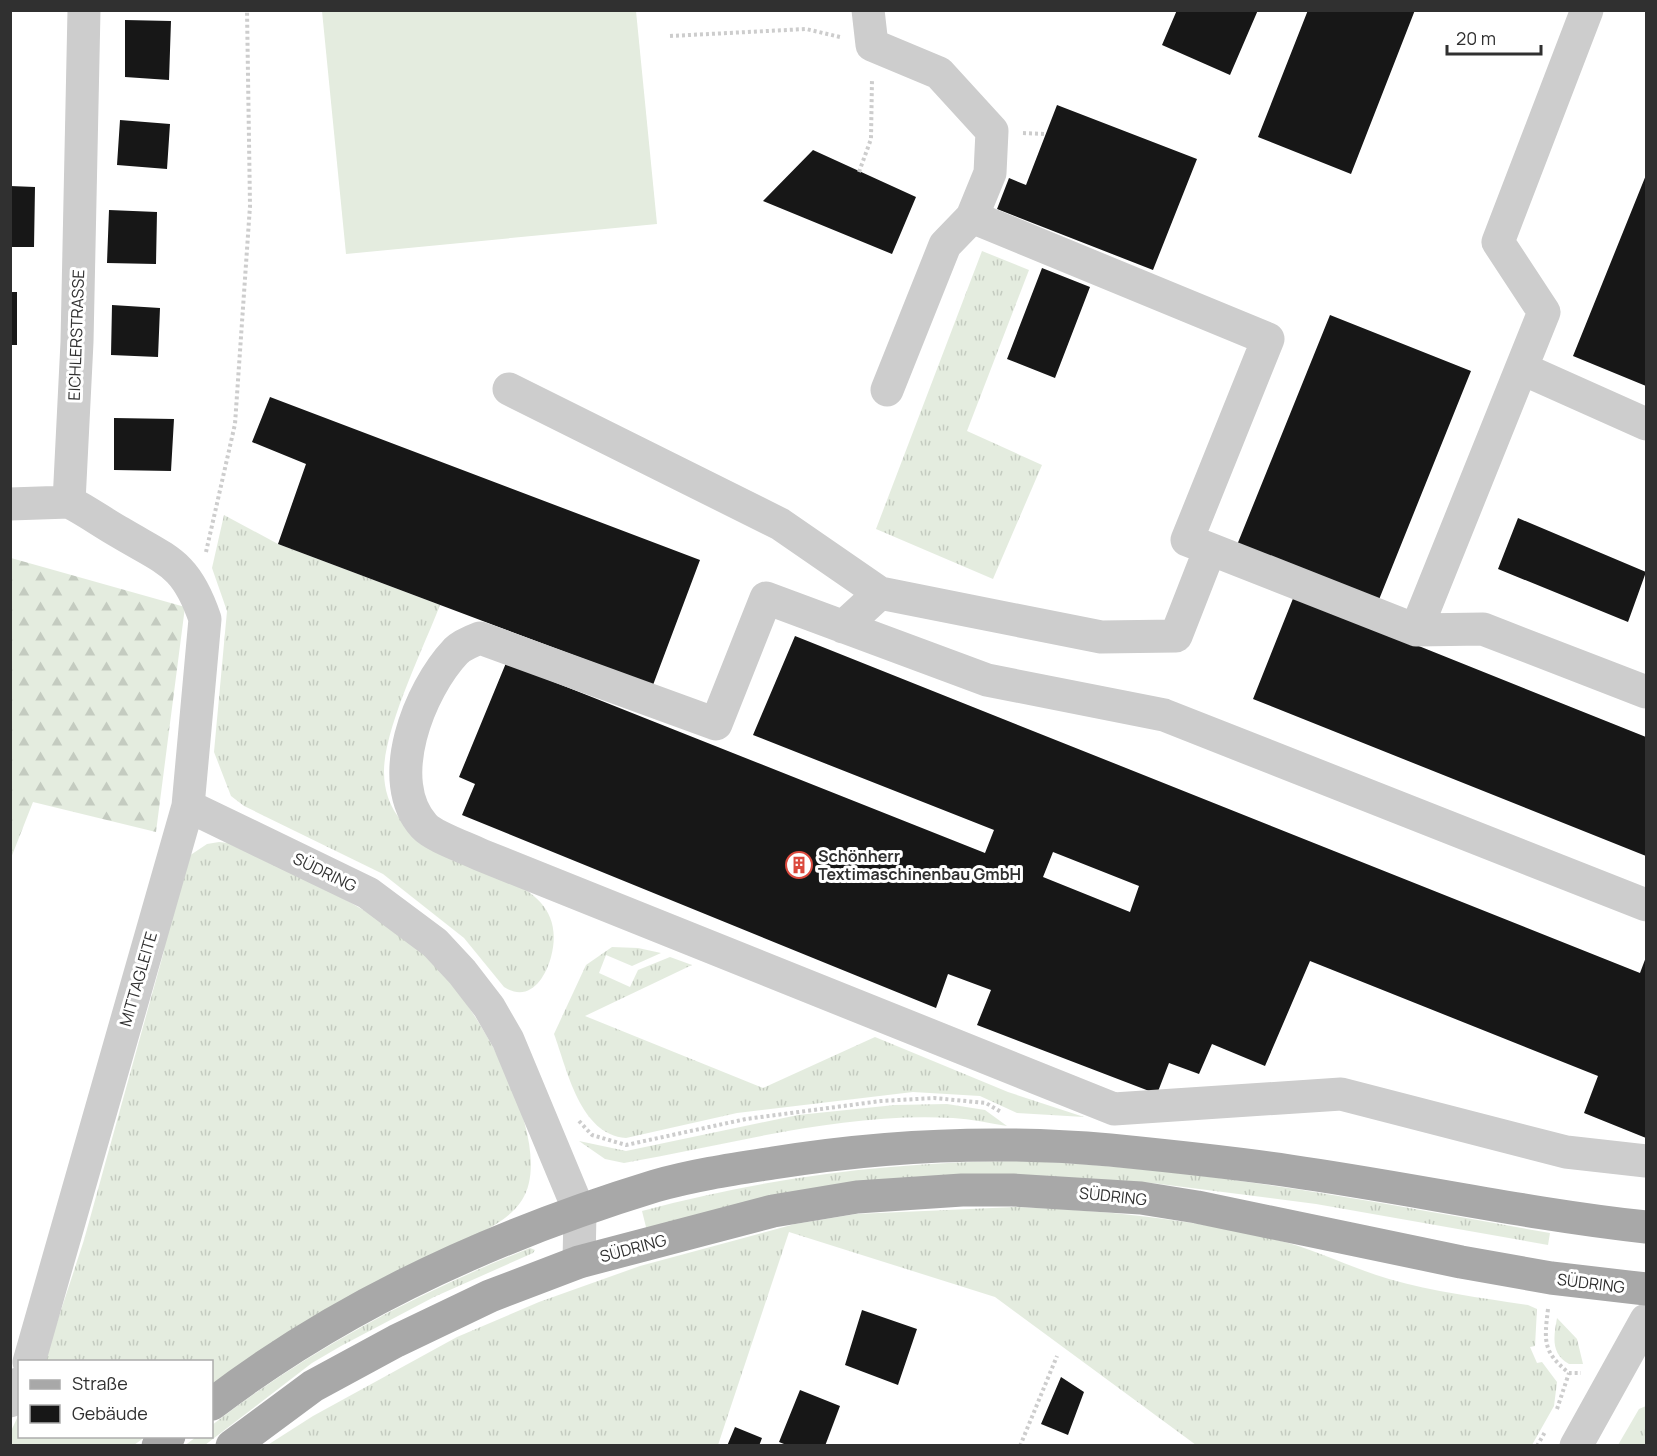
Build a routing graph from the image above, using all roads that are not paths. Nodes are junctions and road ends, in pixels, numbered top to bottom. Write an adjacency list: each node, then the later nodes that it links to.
1 (84, 10): 9 (street, EICHLERSTRASSE)
2 (868, 10): 4 (street)
3 (1587, 10): 5 (street)
4 (972, 217): 7 (street); 11 (street)
5 (1523, 369): 8 (street); 14 (street)
6 (509, 389): 12 (street)
7 (886, 390)
8 (1647, 424)
9 (69, 502): 10 (street); 16 (street, MITTAGLEITE)
10 (10, 504)
11 (1210, 549): 12 (street); 14 (street)
12 (880, 593): 13 (street)
13 (843, 627): 17 (street); 18 (street)
14 (1416, 630): 15 (street)
15 (1647, 692)
16 (188, 806): 19 (street, SÜDRING); 24 (street, MITTAGLEITE)
17 (1647, 905)
18 (1647, 1161)
19 (580, 1213): 20 (main road); 21 (street, SÜDRING); 27 (main road)
20 (1647, 1227)
21 (579, 1262): 22 (main road, SÜDRING); 28 (main road, SÜDRING)
22 (1647, 1289)
23 (1647, 1320): 29 (street)
24 (30, 1360)
25 (18, 1387): 26 (street)
26 (10, 1401)
27 (213, 1403)
28 (232, 1446)
29 (1576, 1446)

